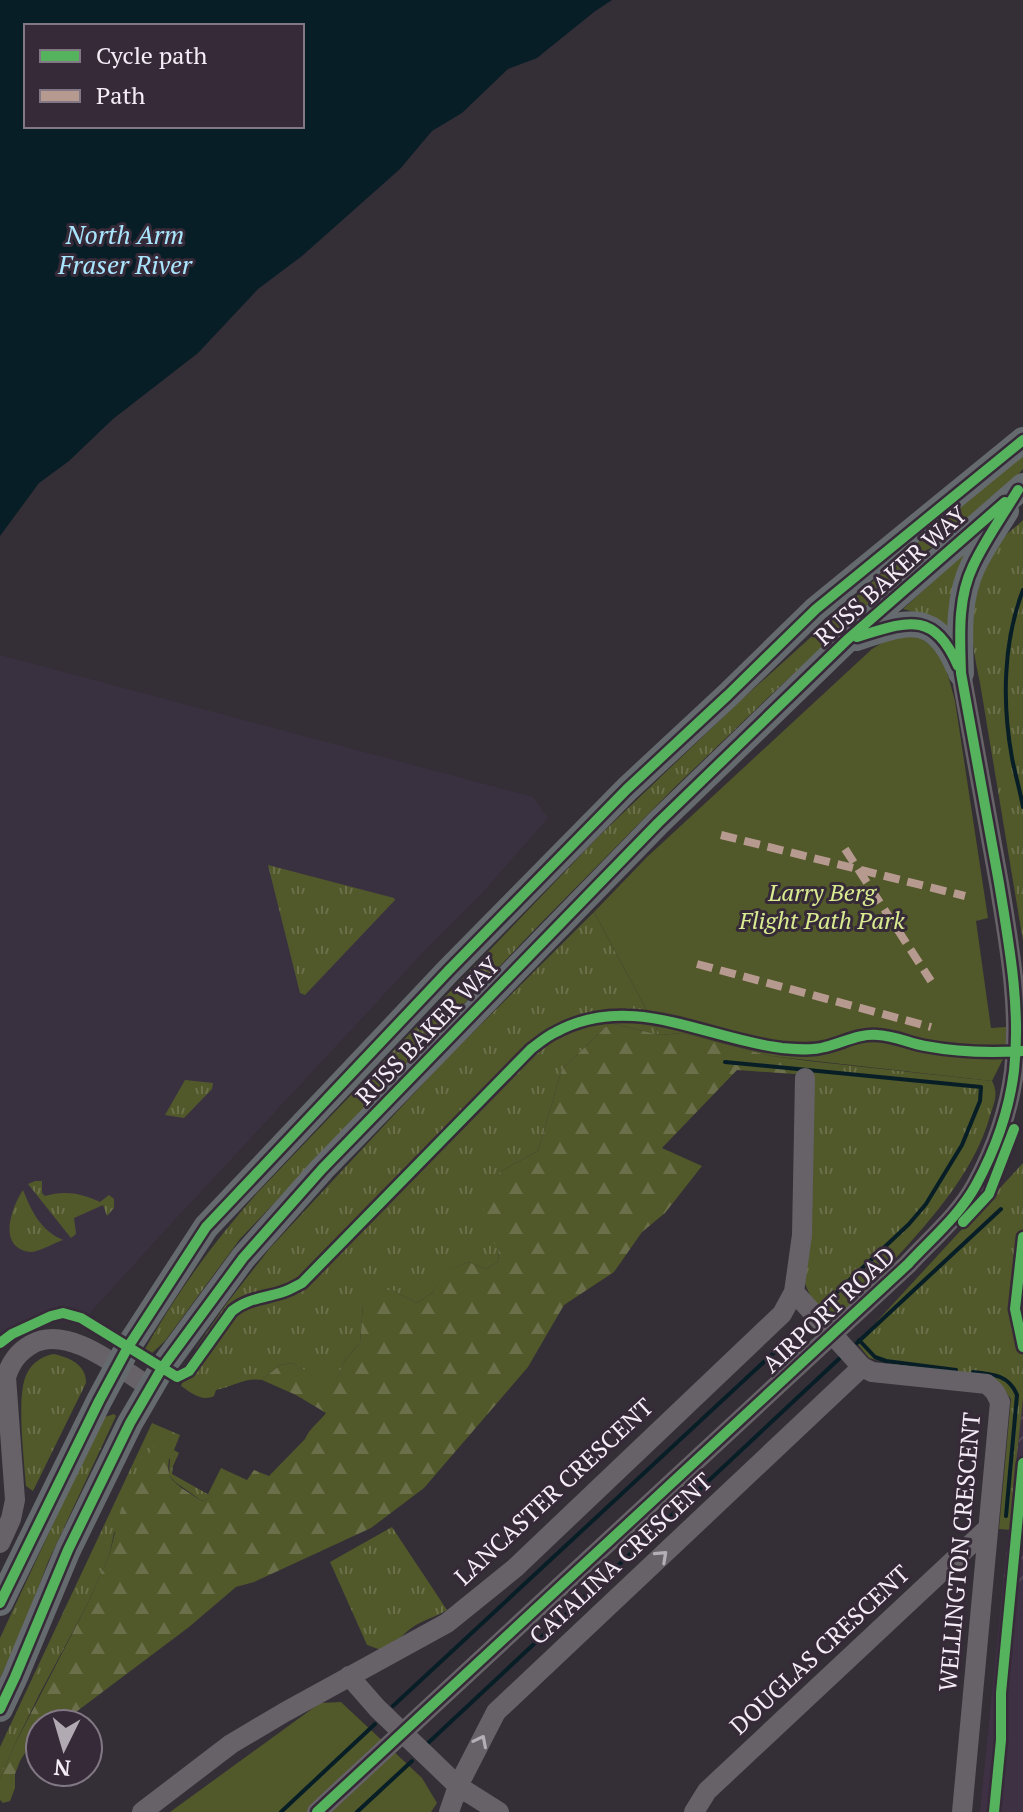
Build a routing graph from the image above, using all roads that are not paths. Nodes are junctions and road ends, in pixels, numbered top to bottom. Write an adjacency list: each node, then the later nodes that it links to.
1 (1023, 440): 8 (main road, RUSS BAKER WAY)
2 (1021, 488): 3 (main road, RUSS BAKER WAY); 4 (main road)
3 (847, 640): 4 (main road); 10 (main road, RUSS BAKER WAY)
4 (961, 673): 7 (street, AIRPORT ROAD)
5 (805, 1078): 6 (street, LANCASTER CRESCENT)
6 (794, 1292): 7 (street); 14 (street, LANCASTER CRESCENT)
7 (832, 1334): 9 (street); 16 (street, AIRPORT ROAD)
8 (117, 1367): 10 (street); 12 (street); 13 (main road, RUSS BAKER WAY)
9 (862, 1367): 11 (street, WELLINGTON CRESCENT); 17 (street, CATALINA CRESCENT, one-way to 9)
10 (151, 1388): 15 (main road, RUSS BAKER WAY)
11 (987, 1529): 22 (street, DOUGLAS CRESCENT); 23 (street, WELLINGTON CRESCENT)
12 (0, 1543)
13 (0, 1603)
14 (349, 1676): 16 (street); 18 (street, LANCASTER CRESCENT)
15 (0, 1709)
16 (402, 1732): 17 (street); 19 (street, AIRPORT ROAD)
17 (458, 1786): 20 (street, CATALINA CRESCENT); 21 (street)
18 (142, 1812)
19 (317, 1812)
20 (449, 1812)
21 (499, 1812)
22 (694, 1812)
23 (962, 1812)

